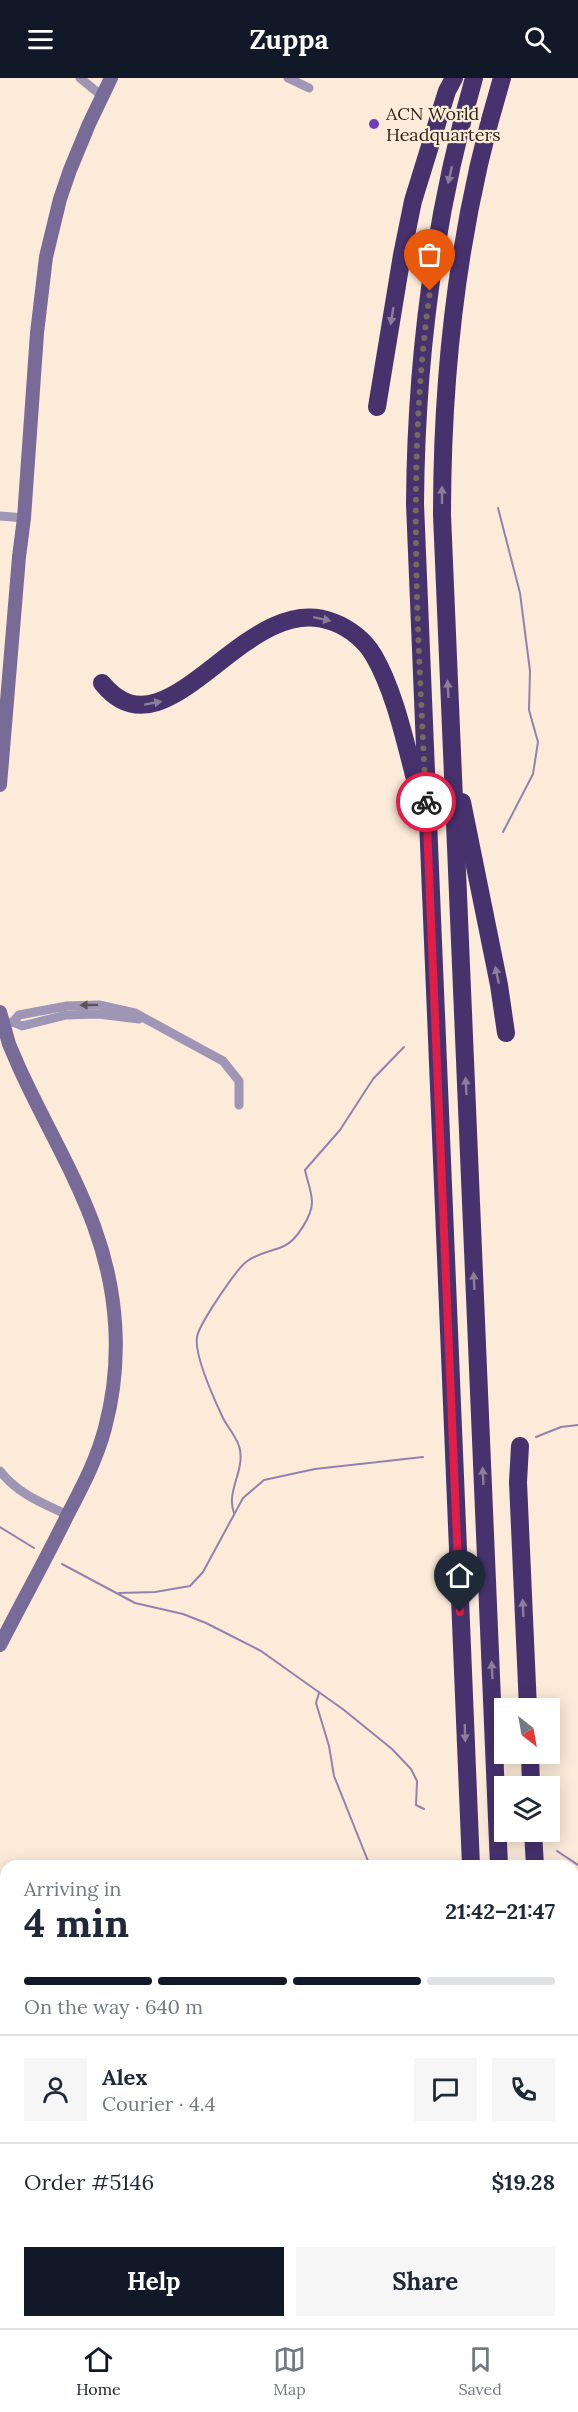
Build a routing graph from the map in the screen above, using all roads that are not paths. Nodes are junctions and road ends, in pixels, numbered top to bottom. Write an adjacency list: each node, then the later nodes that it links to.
1 (80, 78): 8 (street)
2 (111, 78): 8 (main road)
3 (288, 78): 7 (street)
4 (454, 78): 9 (highway, one-way to 9)
5 (474, 78): 15 (highway, one-way to 15)
6 (502, 78): 13 (highway, one-way to 6)
7 (309, 88)
8 (102, 96): 11 (main road)
9 (377, 407)
10 (0, 516): 11 (street)
11 (24, 518): 14 (main road)
12 (102, 683): 15 (highway, one-way to 15)
13 (451, 748): 17 (highway, one-way to 13); 24 (highway, one-way to 13)
14 (0, 785)
15 (427, 819): 28 (highway, one-way to 28)
16 (4, 1021): 18 (street); 21 (main road)
17 (506, 1033)
18 (239, 1105)
19 (520, 1446): 23 (highway, one-way to 19)
20 (0, 1471): 21 (street)
21 (68, 1515): 22 (main road)
22 (0, 1645)
23 (528, 1698)
24 (496, 1771): 25 (highway); 29 (highway)
25 (497, 1776)
26 (508, 1842): 30 (highway)
27 (534, 1842): 31 (highway)
28 (469, 1860)
29 (499, 1860)
30 (511, 1860)
31 (535, 1860)

